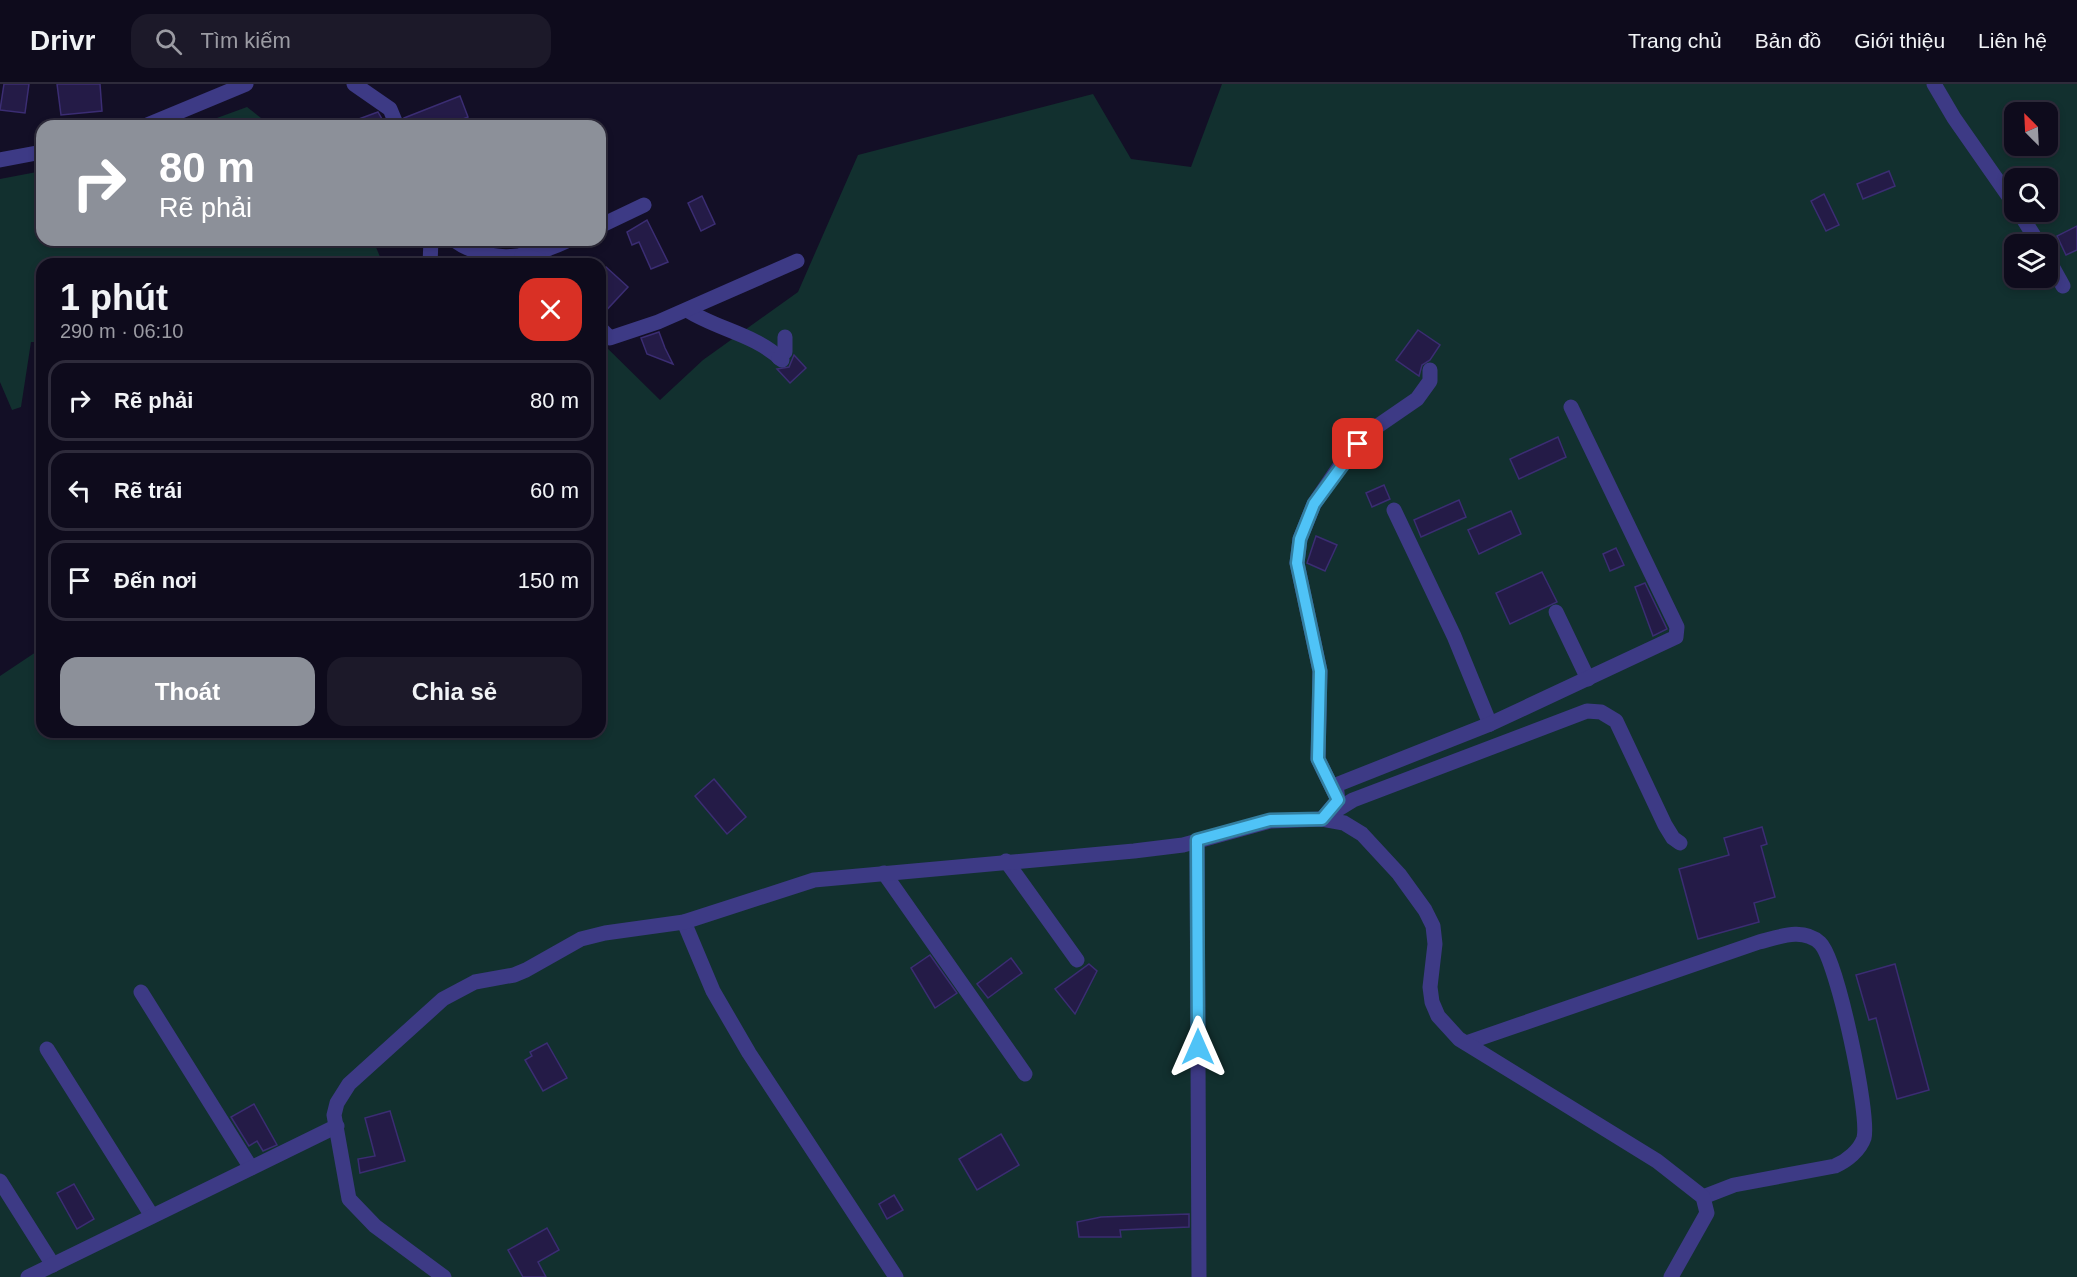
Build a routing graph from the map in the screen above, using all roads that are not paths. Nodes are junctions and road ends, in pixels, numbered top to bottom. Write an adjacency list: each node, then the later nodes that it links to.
1 (246, 84): 4 (street)
2 (354, 84): 5 (street)
3 (1934, 84): 8 (street)
4 (159, 120)
5 (395, 120)
6 (36, 153): 7 (street)
7 (0, 160)
8 (2004, 187)
9 (644, 205): 10 (street)
10 (606, 223)
11 (468, 246): 14 (street)
12 (550, 246): 13 (street)
13 (522, 255): 15 (street); 16 (street)
14 (499, 258)
15 (507, 258)
16 (532, 258)
17 (797, 261): 20 (street)
18 (2058, 276): 19 (street)
19 (2064, 286)
20 (687, 310): 21 (street); 22 (street)
21 (606, 334)
22 (785, 338)
23 (1430, 370): 29 (street)
24 (1571, 407): 27 (street)
25 (1394, 510): 28 (street)
26 (1556, 612): 27 (street)
27 (1588, 679): 28 (street)
28 (1490, 724): 29 (street)
29 (1338, 800): 30 (street)
30 (1322, 819): 31 (street); 32 (street); 38 (street)
31 (1197, 840): 33 (street); 50 (street)
32 (1680, 843)
33 (1006, 861): 34 (street); 36 (street)
34 (884, 873): 35 (street); 40 (street)
35 (684, 922): 41 (street); 49 (street)
36 (1077, 960)
37 (141, 992): 42 (street)
38 (1466, 1043): 44 (street); 44 (street)
39 (47, 1049): 45 (street)
40 (1025, 1074)
41 (337, 1126): 42 (street); 48 (street)
42 (250, 1168): 45 (street)
43 (0, 1181): 46 (street)
44 (1703, 1197): 51 (street)
45 (152, 1216): 46 (street)
46 (53, 1265): 47 (street)
47 (28, 1277)
48 (444, 1277)
49 (896, 1277)
50 (1199, 1277)
51 (1671, 1277)

